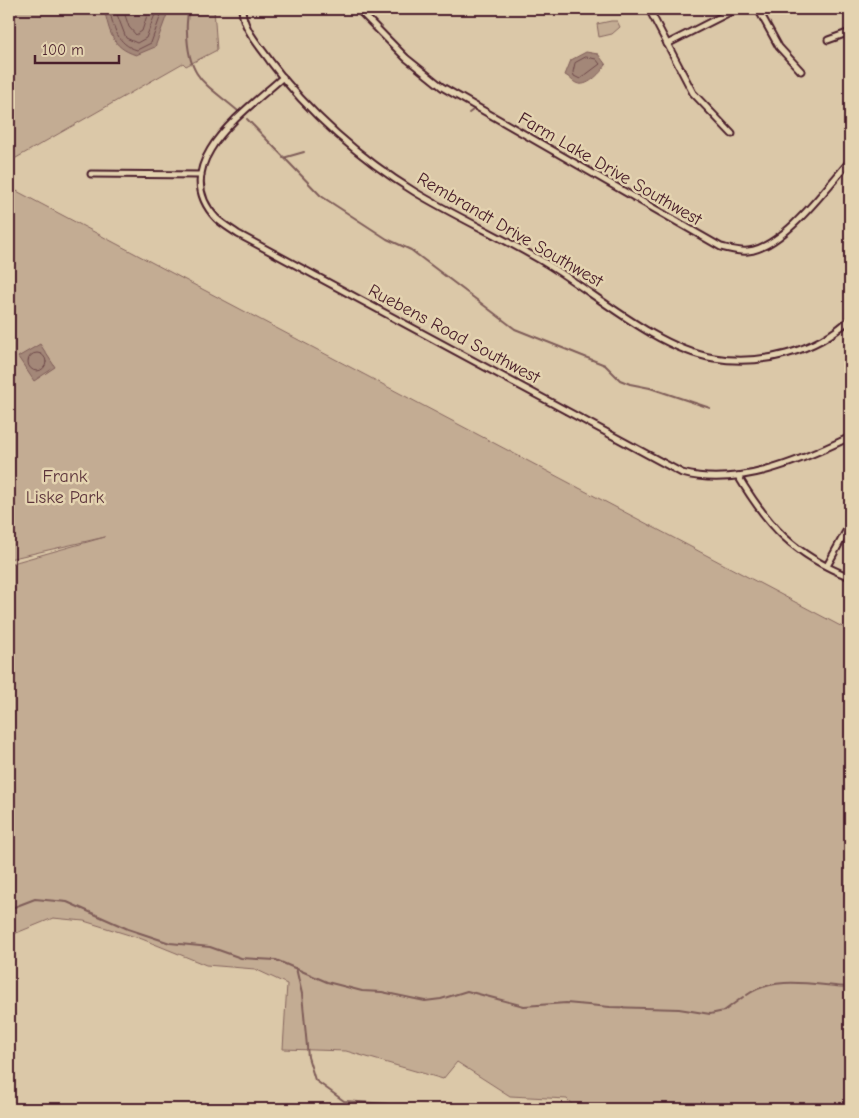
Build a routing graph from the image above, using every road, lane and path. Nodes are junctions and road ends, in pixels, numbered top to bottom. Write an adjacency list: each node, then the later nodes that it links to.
1 (242, 9): 10 (street, Rembrandt Drive Southwest)
2 (358, 9): 12 (street, Farm Lake Drive Southwest)
3 (649, 9): 8 (street)
4 (736, 9): 8 (street)
5 (758, 9): 9 (street)
6 (850, 32): 7 (street)
7 (828, 40)
8 (667, 44): 11 (street)
9 (801, 71)
10 (283, 77): 14 (street, Ruebens Road Southwest); 15 (street, Rembrandt Drive Southwest)
11 (732, 134)
12 (850, 162)
13 (91, 174): 14 (street)
14 (201, 175): 17 (street, Ruebens Road Southwest)
15 (850, 319)
16 (850, 437): 17 (street, Ruebens Road Southwest)
17 (738, 476): 19 (street)
18 (850, 524): 19 (street)
19 (827, 566): 20 (street)
20 (850, 577)

